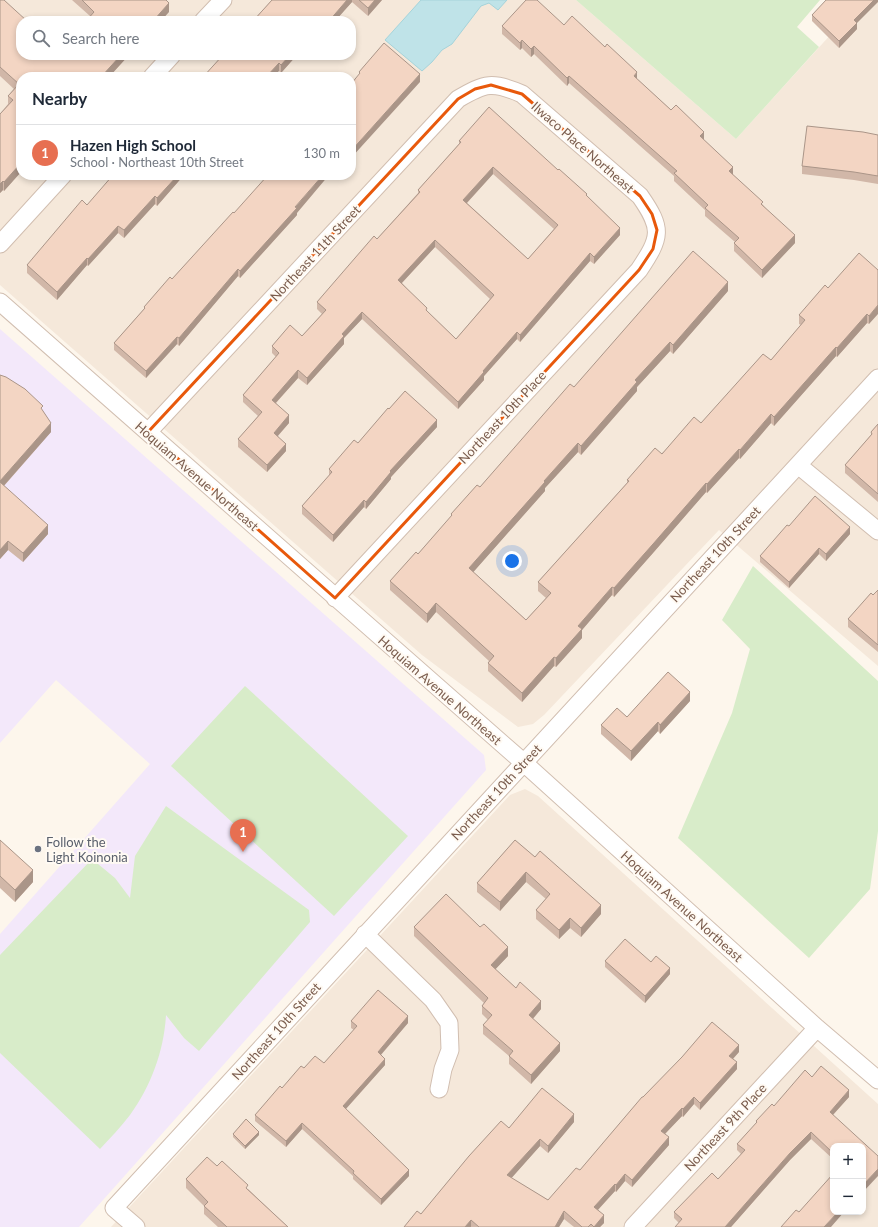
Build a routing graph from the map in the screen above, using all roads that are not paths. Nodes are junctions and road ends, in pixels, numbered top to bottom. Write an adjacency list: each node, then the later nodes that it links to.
1 (223, 0): 2 (street)
2 (209, 16)
3 (167, 60): 4 (street)
4 (157, 72)
5 (491, 85): 7 (street, Ilwaco Place Northeast); 11 (street, Northeast 11th Street)
6 (58, 180): 8 (street)
7 (657, 230): 14 (street, Northeast 10th Place)
8 (0, 244)
9 (0, 302): 11 (street, Hoquiam Avenue Northeast)
10 (878, 378): 12 (street, Northeast 10th Street)
11 (148, 432): 14 (street, Hoquiam Avenue Northeast)
12 (798, 465): 13 (street); 15 (street, Northeast 10th Street)
13 (878, 531)
14 (335, 598): 15 (street, Hoquiam Avenue Northeast)
15 (523, 762): 16 (street, Northeast 10th Street); 17 (street, Hoquiam Avenue Northeast)
16 (365, 934): 19 (street); 20 (street, Northeast 10th Street)
17 (816, 1028): 18 (street, Hoquiam Avenue Northeast); 21 (street, Northeast 9th Place)
18 (878, 1080)
19 (439, 1088)
20 (136, 1227)
21 (633, 1227)

